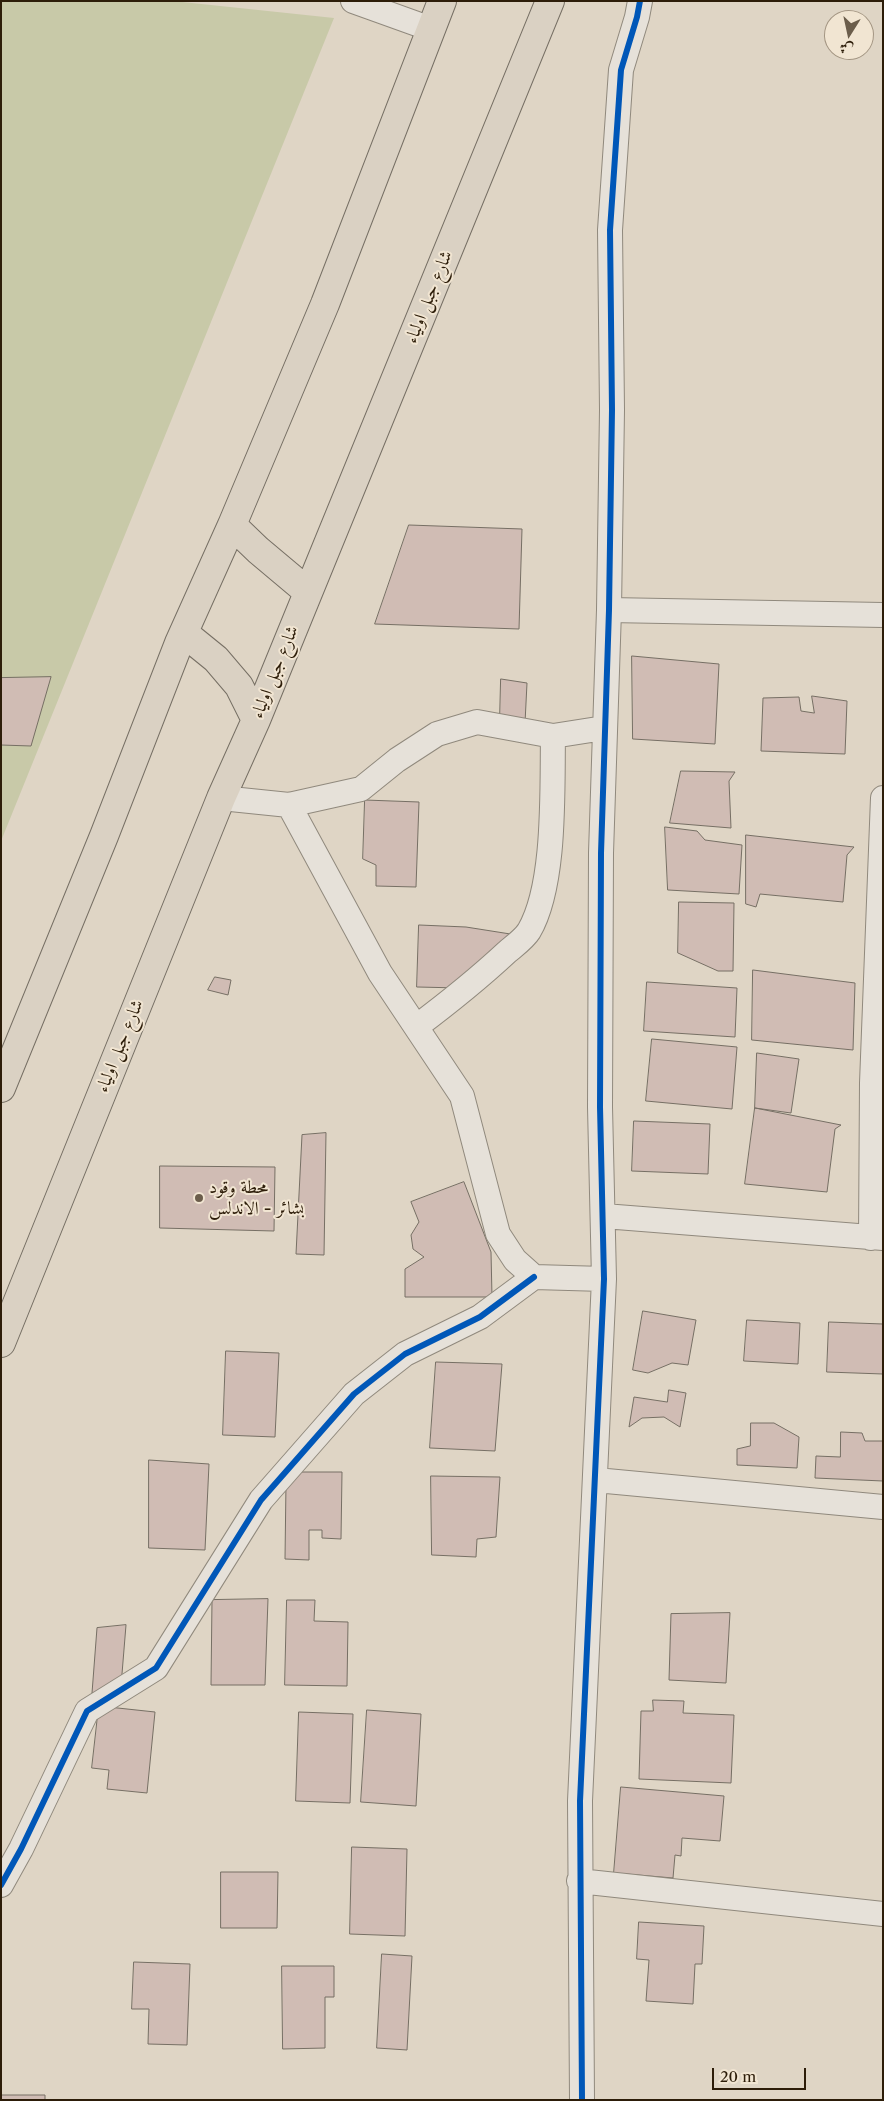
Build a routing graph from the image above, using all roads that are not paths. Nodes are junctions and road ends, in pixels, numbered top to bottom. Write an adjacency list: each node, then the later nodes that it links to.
1 (353, 1): 5 (street)
2 (442, 1): 5 (highway)
3 (550, 1): 7 (highway, شارع جبل اولياء)
4 (640, 1): 8 (street)
5 (431, 29): 6 (highway)
6 (232, 525): 7 (highway); 10 (highway)
7 (308, 592): 11 (highway, شارع جبل اولياء)
8 (609, 610): 9 (street); 12 (street)
9 (883, 615)
10 (184, 633): 11 (highway); 19 (highway)
11 (256, 720): 14 (highway, شارع جبل اولياء)
12 (604, 728): 13 (street); 20 (street)
13 (553, 736): 16 (street); 17 (street)
14 (221, 798): 16 (street); 24 (highway, شارع جبل اولياء)
15 (883, 798): 18 (street)
16 (289, 805): 17 (street)
17 (416, 1027): 22 (street)
18 (877, 1083): 21 (street)
19 (1, 1088)
20 (604, 1216): 21 (street); 23 (street)
21 (877, 1238)
22 (534, 1277): 23 (street); 28 (street)
23 (604, 1279): 25 (street)
24 (1, 1343)
25 (596, 1480): 26 (street); 27 (street)
26 (883, 1507)
27 (579, 1881): 29 (street); 30 (street)
28 (1, 1885)
29 (883, 1914)
30 (582, 2100)

